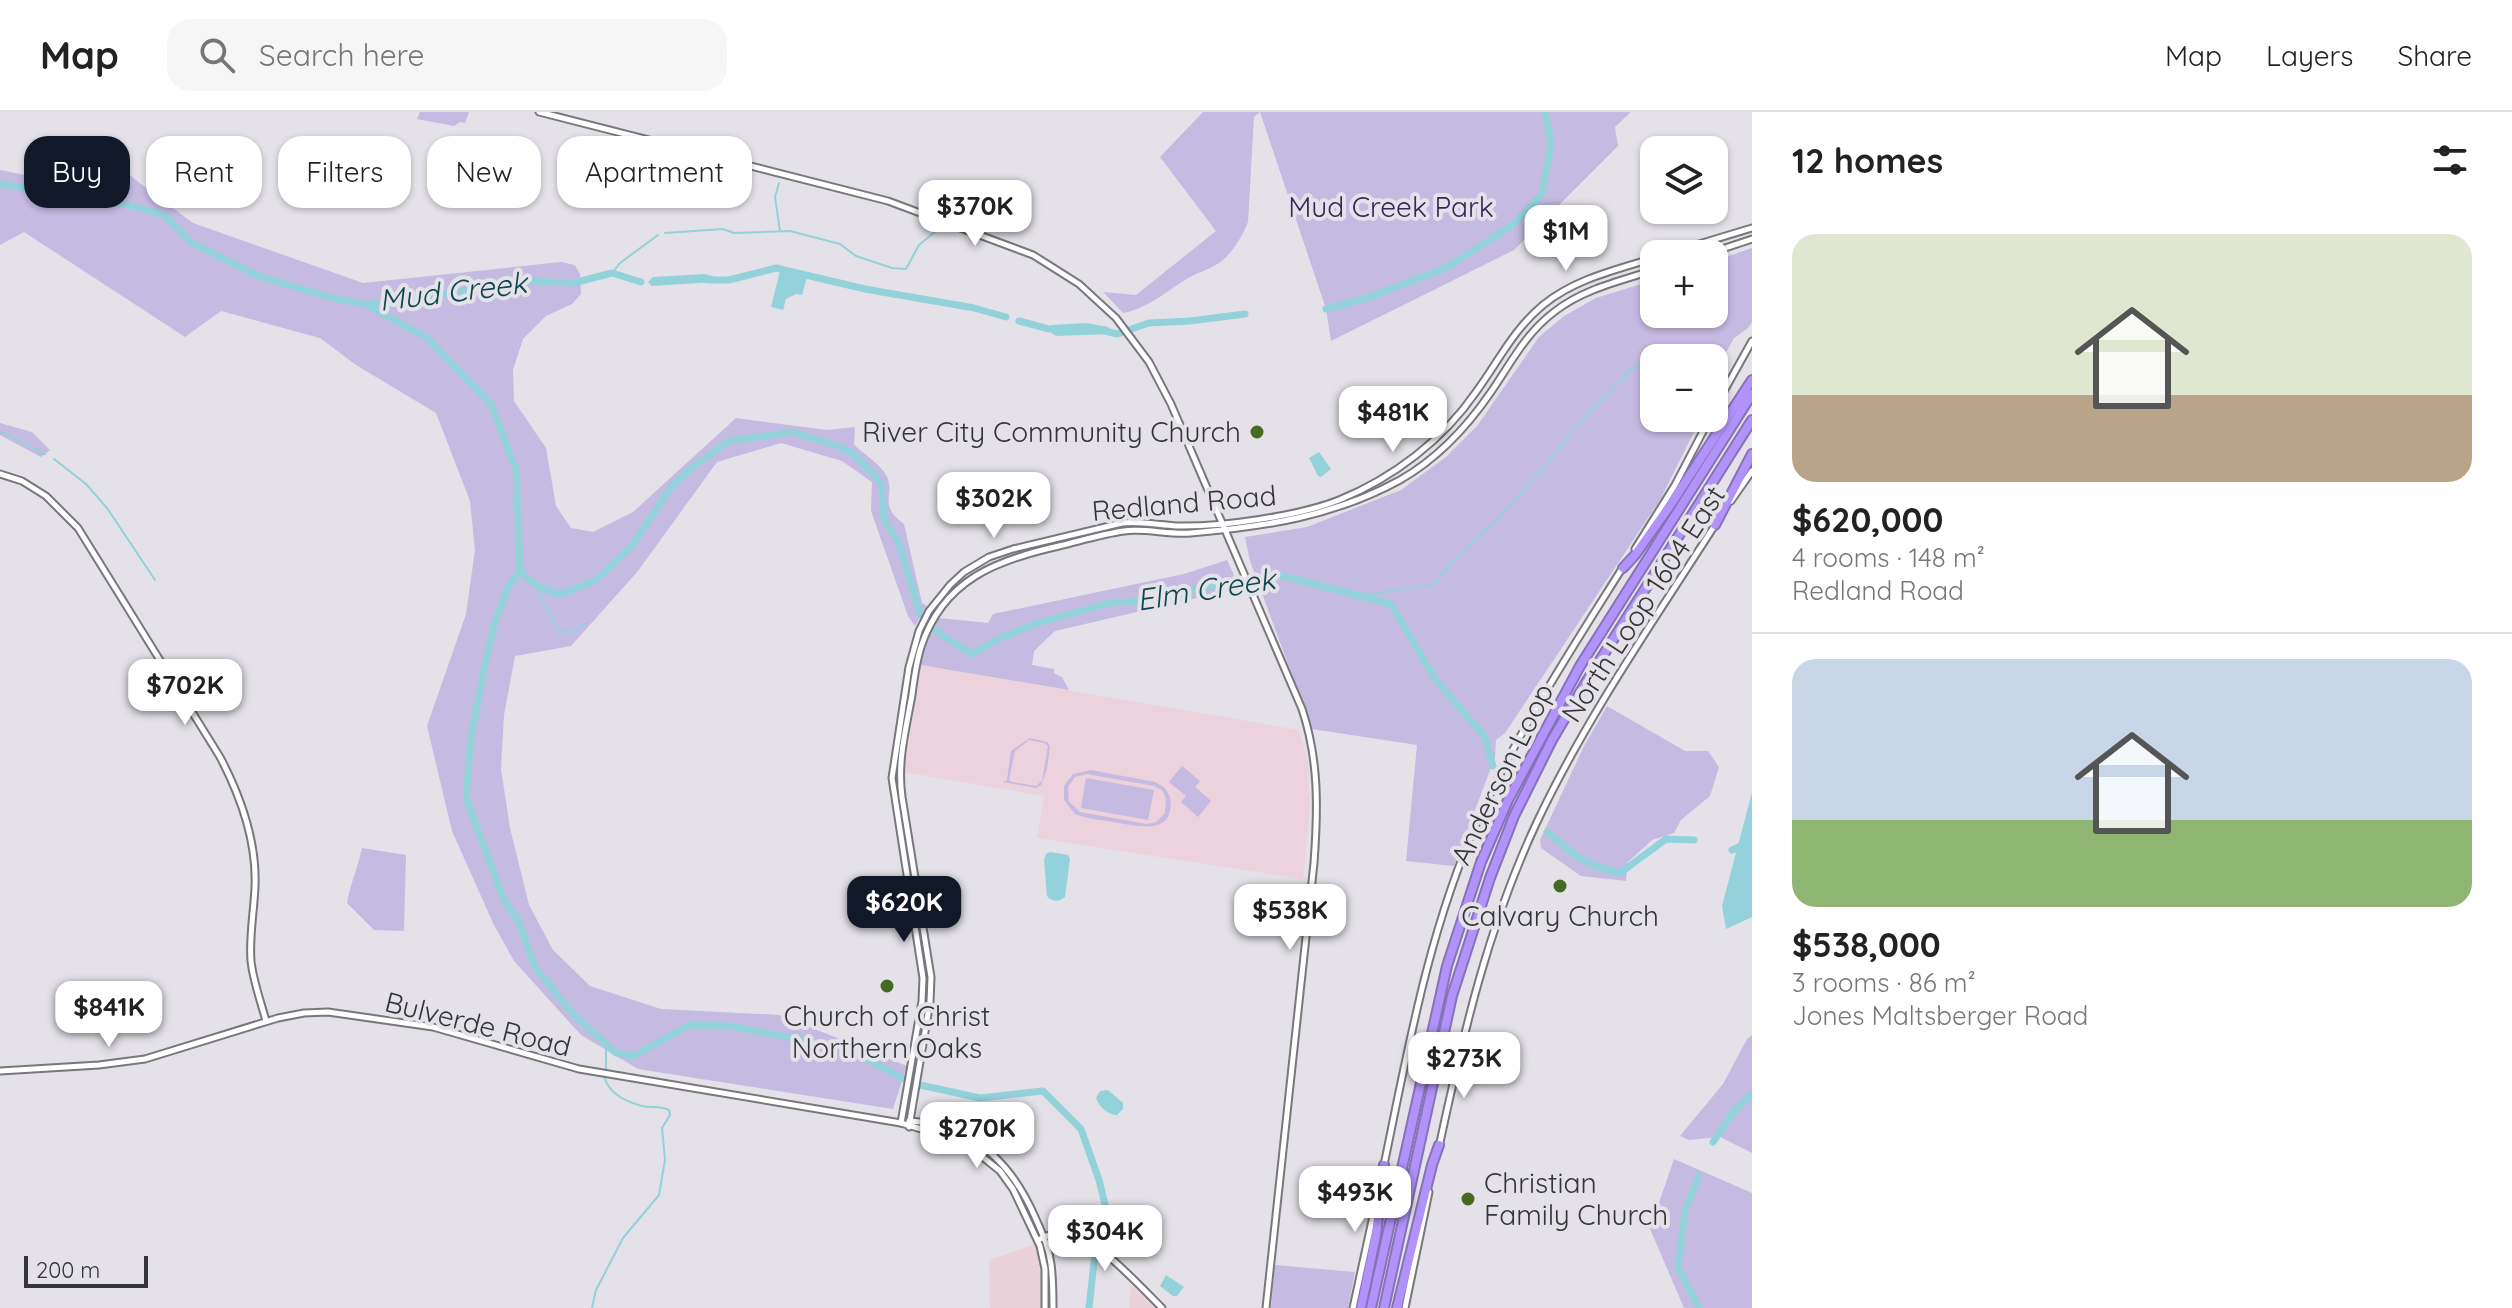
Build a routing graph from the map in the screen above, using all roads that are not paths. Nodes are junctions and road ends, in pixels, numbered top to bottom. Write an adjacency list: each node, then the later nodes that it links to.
1 (539, 112): 24 (main road)
2 (1752, 228): 3 (main road)
3 (1744, 230): 5 (main road); 6 (main road)
4 (1752, 239): 6 (main road)
5 (1712, 240)
6 (1737, 244): 7 (main road)
7 (1728, 247)
8 (1640, 262): 9 (main road, Redland Road)
9 (1609, 272): 11 (main road); 12 (main road, Redland Road)
10 (1640, 274): 11 (main road, Redland Road)
11 (1612, 283): 13 (main road, Redland Road)
12 (1522, 325): 13 (main road); 24 (main road, Redland Road)
13 (1530, 334): 24 (main road, Redland Road)
14 (1752, 341): 15 (main road)
15 (1728, 380)
16 (1752, 380): 25 (highway)
17 (1752, 394): 40 (highway, Anderson Loop)
18 (1752, 420): 41 (highway, Anderson Loop)
19 (1703, 432): 25 (main road, North Loop 1604 East)
20 (1752, 454): 23 (highway)
21 (1752, 471): 23 (main road, North Loop 1604 East)
22 (0, 474): 26 (main road)
23 (1715, 525): 30 (main road, North Loop 1604 East)
24 (1224, 526): 28 (main road, Redland Road); 29 (main road, Redland Road); 37 (main road)
25 (1623, 568): 31 (main road, North Loop 1604 East)
26 (266, 1022): 27 (main road, Bulverde Road); 28 (main road, Bulverde Road)
27 (0, 1071)
28 (901, 1123): 29 (main road, Bulverde Road)
29 (910, 1124): 32 (main road, Bulverde Road); 33 (main road, Bulverde Road)
30 (1439, 1145): 42 (highway); 43 (main road, North Loop 1604 East)
31 (1384, 1165): 38 (main road, North Loop 1604 East); 39 (highway)
32 (1045, 1237): 33 (main road); 35 (main road, Bulverde Road); 36 (main road)
33 (1038, 1240): 34 (main road, Bulverde Road)
34 (1045, 1308)
35 (1053, 1308)
36 (1162, 1308)
37 (1266, 1308)
38 (1353, 1308)
39 (1361, 1308)
40 (1371, 1308)
41 (1384, 1308)
42 (1397, 1308)
43 (1405, 1308)

